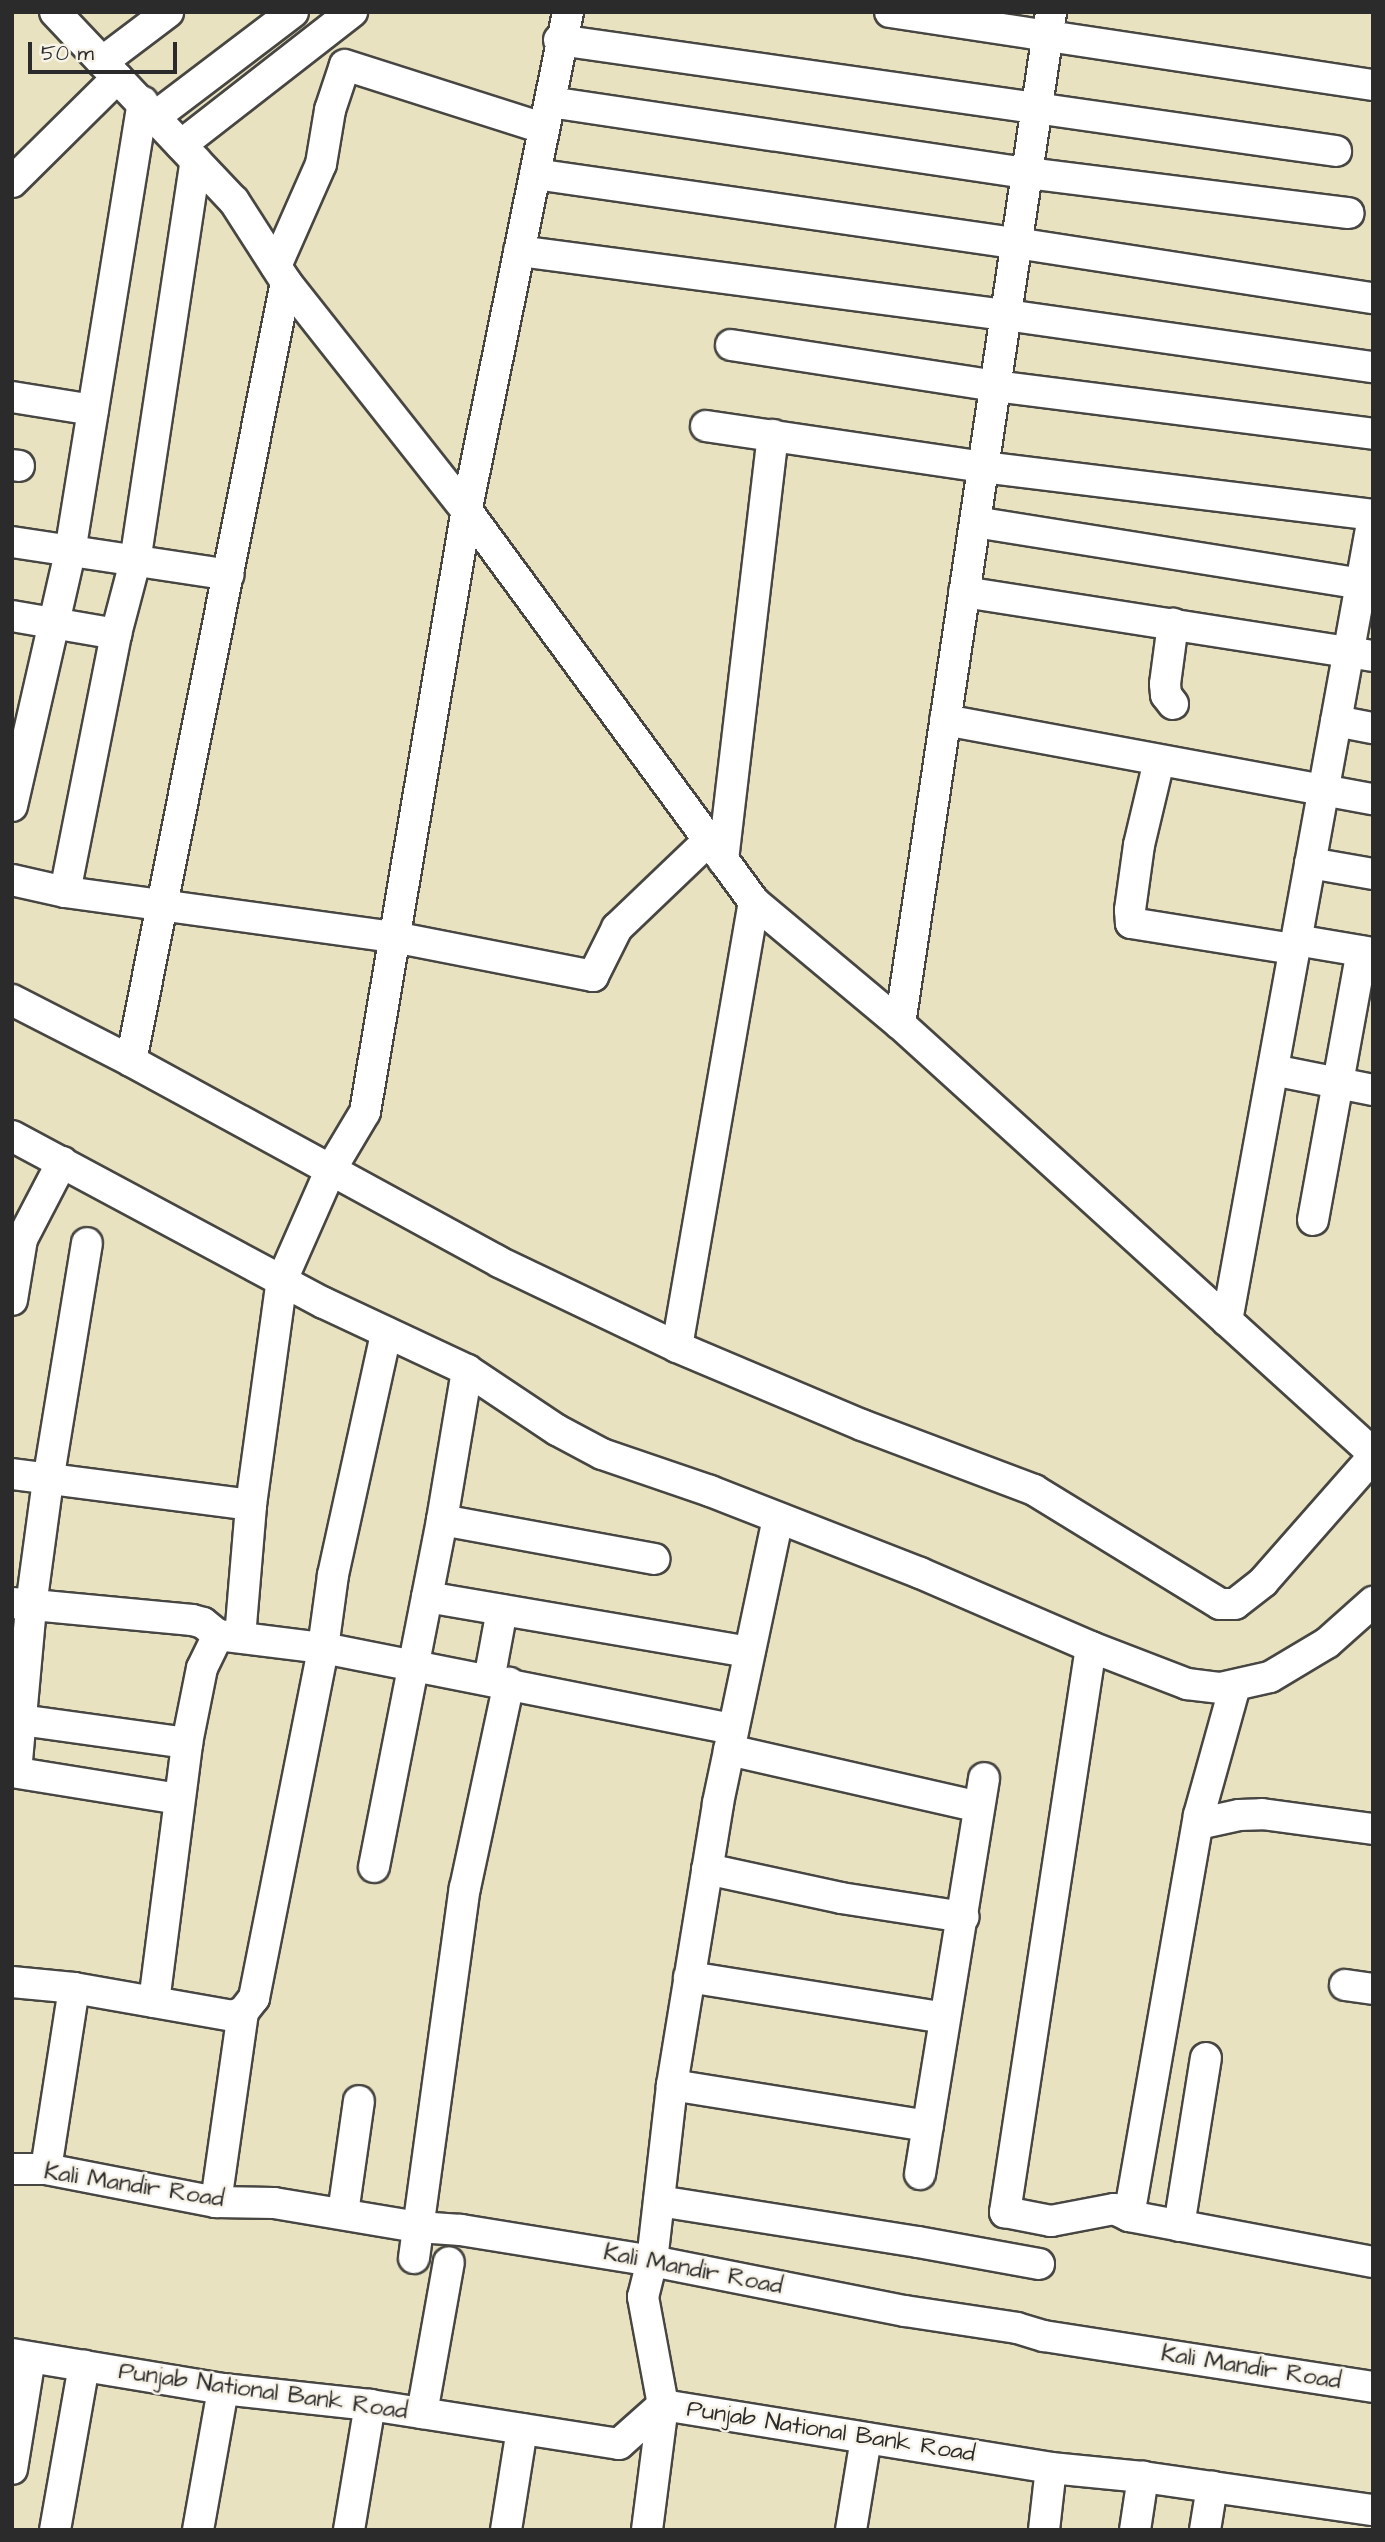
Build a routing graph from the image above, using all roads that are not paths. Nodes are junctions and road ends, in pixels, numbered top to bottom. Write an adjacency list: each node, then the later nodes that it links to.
1 (168, 12): 9 (street)
2 (293, 12): 12 (street)
3 (352, 12): 15 (street)
4 (568, 12): 8 (street)
5 (890, 12): 7 (street)
6 (61, 14): 9 (street)
7 (1049, 25): 10 (street); 11 (street)
8 (560, 41): 11 (street); 13 (street)
9 (110, 70): 12 (street); 18 (street)
10 (1373, 85)
11 (1036, 107): 14 (street); 16 (street)
12 (150, 109): 15 (street); 29 (street)
13 (546, 115): 16 (street); 17 (street); 22 (street)
14 (1336, 151)
15 (188, 153): 22 (street); 39 (street)
16 (1027, 173): 19 (street); 20 (street)
17 (535, 174): 20 (street); 21 (street)
18 (12, 182)
19 (1349, 213)
20 (1016, 243): 23 (street); 24 (street)
21 (519, 251): 24 (street); 34 (street)
22 (281, 274): 34 (street); 40 (street)
23 (1373, 298)
24 (1006, 315): 26 (street); 27 (street)
25 (732, 345): 27 (street)
26 (1373, 367)
27 (995, 386): 31 (street); 33 (street)
28 (12, 397): 29 (street)
29 (93, 410): 38 (street)
30 (706, 426): 32 (street)
31 (1373, 434)
32 (773, 435): 33 (street); 56 (street)
33 (983, 467): 35 (street); 36 (street)
34 (467, 511): 56 (street); 63 (street)
35 (1373, 517): 41 (street)
36 (975, 522): 41 (street); 42 (street)
37 (12, 542): 38 (street)
38 (70, 552): 39 (street); 44 (street)
39 (135, 562): 40 (street); 46 (street)
40 (229, 575): 62 (street)
41 (1367, 585): 47 (street)
42 (964, 592): 45 (street); 49 (street)
43 (12, 616): 44 (street)
44 (56, 624): 46 (street); 55 (street)
45 (1173, 624): 47 (street); 48 (street)
46 (116, 634): 60 (street)
47 (1361, 653): 50 (street)
48 (1173, 704)
49 (945, 720): 52 (street); 67 (street)
50 (1336, 721): 51 (street); 53 (street)
51 (1373, 728)
52 (1159, 761): 53 (street); 64 (street)
53 (1323, 792): 54 (street); 57 (street)
54 (1373, 799)
55 (12, 806)
56 (716, 850): 61 (street); 63 (street)
57 (1310, 863): 58 (street); 64 (street)
58 (1373, 874)
59 (12, 880): 60 (street)
60 (65, 892): 62 (street)
61 (754, 902): 67 (street); 81 (street)
62 (163, 905): 63 (street); 68 (street)
63 (394, 937): 74 (street)
64 (1296, 940): 65 (street); 69 (street)
65 (1368, 952): 70 (street)
66 (12, 1000): 68 (street)
67 (900, 1024): 79 (street)
68 (131, 1061): 74 (street)
69 (1273, 1070): 70 (street); 79 (street)
70 (1339, 1083): 71 (street); 75 (street)
71 (1373, 1090)
72 (12, 1136): 73 (street)
73 (62, 1162): 77 (street); 78 (street)
74 (331, 1169): 77 (street); 81 (street)
75 (1312, 1220)
76 (87, 1243): 85 (street)
77 (282, 1280): 80 (street); 86 (street)
78 (12, 1300)
79 (1227, 1321): 83 (street)
80 (386, 1333): 82 (street); 96 (street)
81 (677, 1347): 83 (street)
82 (467, 1370): 87 (street); 88 (street)
83 (1373, 1455)
84 (12, 1474): 85 (street)
85 (48, 1481): 86 (street); 92 (street)
86 (251, 1506): 94 (street)
87 (778, 1518): 95 (street); 97 (street)
88 (442, 1520): 89 (street); 90 (street)
89 (654, 1559)
90 (427, 1597): 93 (street); 98 (street)
91 (1373, 1602): 100 (street)
92 (22, 1604): 94 (street); 101 (street)
93 (502, 1610): 97 (street); 99 (street)
94 (229, 1636): 96 (street); 103 (street)
95 (1091, 1647): 100 (street); 127 (street)
96 (323, 1648): 98 (street); 115 (street)
97 (749, 1652): 102 (street)
98 (413, 1666): 99 (street); 108 (street)
99 (499, 1682): 102 (street); 129 (street)
100 (1235, 1686): 106 (street)
101 (21, 1720): 103 (street); 104 (street)
102 (731, 1740): 109 (street); 110 (street)
103 (187, 1743): 105 (street)
104 (14, 1772): 105 (street)
105 (179, 1799): 114 (street)
106 (1198, 1824): 107 (street); 127 (street)
107 (1373, 1829)
108 (374, 1867)
109 (707, 1869): 110 (street); 111 (street)
110 (964, 1917): 116 (street)
111 (689, 1977): 116 (street); 118 (street)
112 (12, 1982): 113 (street)
113 (74, 1988): 114 (street); 122 (street)
114 (154, 2002): 115 (street)
115 (243, 2012): 125 (street)
116 (944, 2018): 120 (street)
117 (1206, 2058): 128 (street)
118 (672, 2085): 120 (street); 124 (street)
119 (359, 2101): 126 (street)
120 (928, 2126): 123 (street)
121 (12, 2169): 122 (street, Kali Mandir Road)
122 (46, 2169): 125 (street, Kali Mandir Road)
123 (920, 2174)
124 (659, 2201): 131 (street); 134 (street)
125 (216, 2202): 126 (street, Kali Mandir Road)
126 (343, 2213): 129 (street, Kali Mandir Road)
127 (1129, 2216): 128 (street)
128 (1179, 2226): 133 (street)
129 (418, 2228): 130 (street); 131 (street, Kali Mandir Road)
130 (414, 2258)
131 (652, 2261): 137 (street, Kali Mandir Road); 139 (street)
132 (449, 2262): 141 (street)
133 (1373, 2262)
134 (1039, 2264)
135 (21, 2356): 136 (street, Punjab National Bank Road); 145 (street)
136 (84, 2367): 138 (street, Punjab National Bank Road); 149 (street)
137 (1373, 2387)
138 (223, 2389): 140 (street, Punjab National Bank Road); 150 (street)
139 (663, 2405): 142 (street, Punjab National Bank Road); 143 (street, Punjab National Bank Road); 153 (street)
140 (370, 2406): 141 (street, Punjab National Bank Road); 151 (street)
141 (422, 2413): 142 (street, Punjab National Bank Road)
142 (523, 2429): 152 (street)
143 (866, 2438): 144 (street, Punjab National Bank Road); 154 (street)
144 (1051, 2468): 146 (street, Punjab National Bank Road); 155 (street)
145 (12, 2469)
146 (1143, 2477): 147 (street, Punjab National Bank Road); 156 (street)
147 (1212, 2487): 148 (street, Punjab National Bank Road); 157 (street)
148 (1373, 2510)
149 (55, 2530)
150 (198, 2530)
151 (349, 2530)
152 (506, 2530)
153 (647, 2530)
154 (851, 2530)
155 (1044, 2530)
156 (1135, 2530)
157 (1205, 2530)

